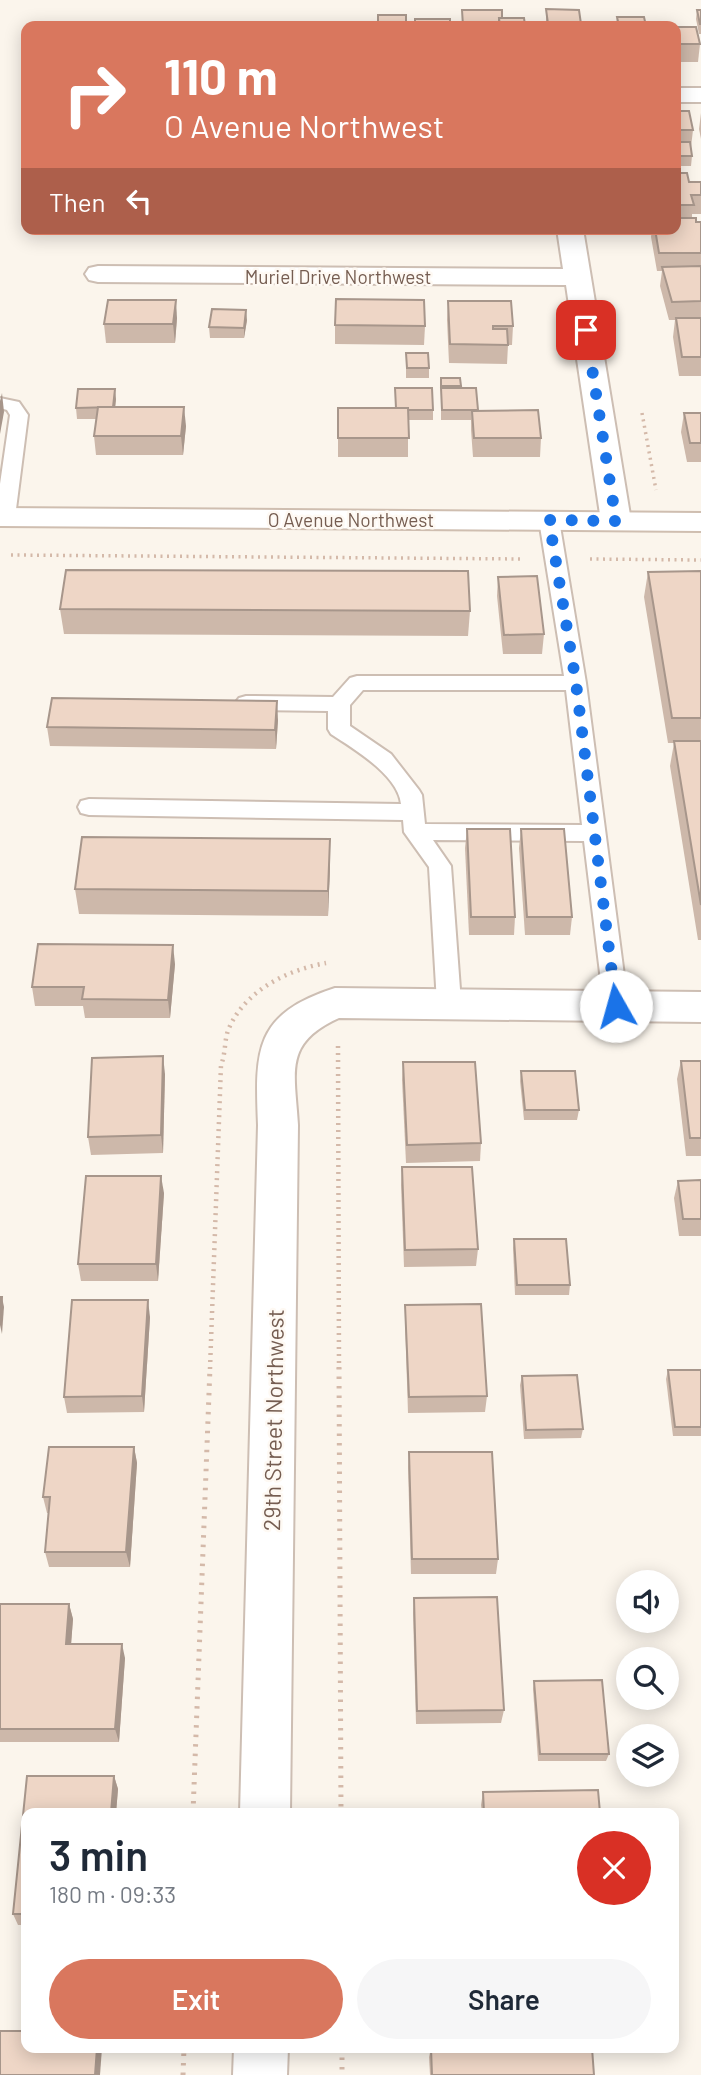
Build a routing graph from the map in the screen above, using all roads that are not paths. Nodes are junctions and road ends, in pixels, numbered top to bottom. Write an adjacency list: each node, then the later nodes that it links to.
1 (681, 95): 2 (street)
2 (701, 95)
3 (571, 235): 5 (street)
4 (98, 274): 5 (street, Muriel Drive Northwest)
5 (578, 277): 9 (street)
6 (0, 403): 7 (lane)
7 (2, 517): 8 (street, O Avenue Northwest)
8 (549, 520): 9 (street, O Avenue Northwest); 11 (lane)
9 (616, 521): 10 (street, O Avenue Northwest)
10 (701, 522)
11 (576, 683): 13 (lane); 16 (lane)
12 (228, 703): 13 (lane)
13 (339, 704): 15 (lane)
14 (89, 807): 15 (lane)
15 (414, 822): 16 (lane); 17 (lane)
16 (594, 833): 18 (lane)
17 (449, 1003): 18 (street); 20 (street, 29th Street Northwest)
18 (616, 1006): 19 (street)
19 (701, 1007)
20 (265, 1808)
21 (261, 2053): 22 (street)
22 (260, 2075)

